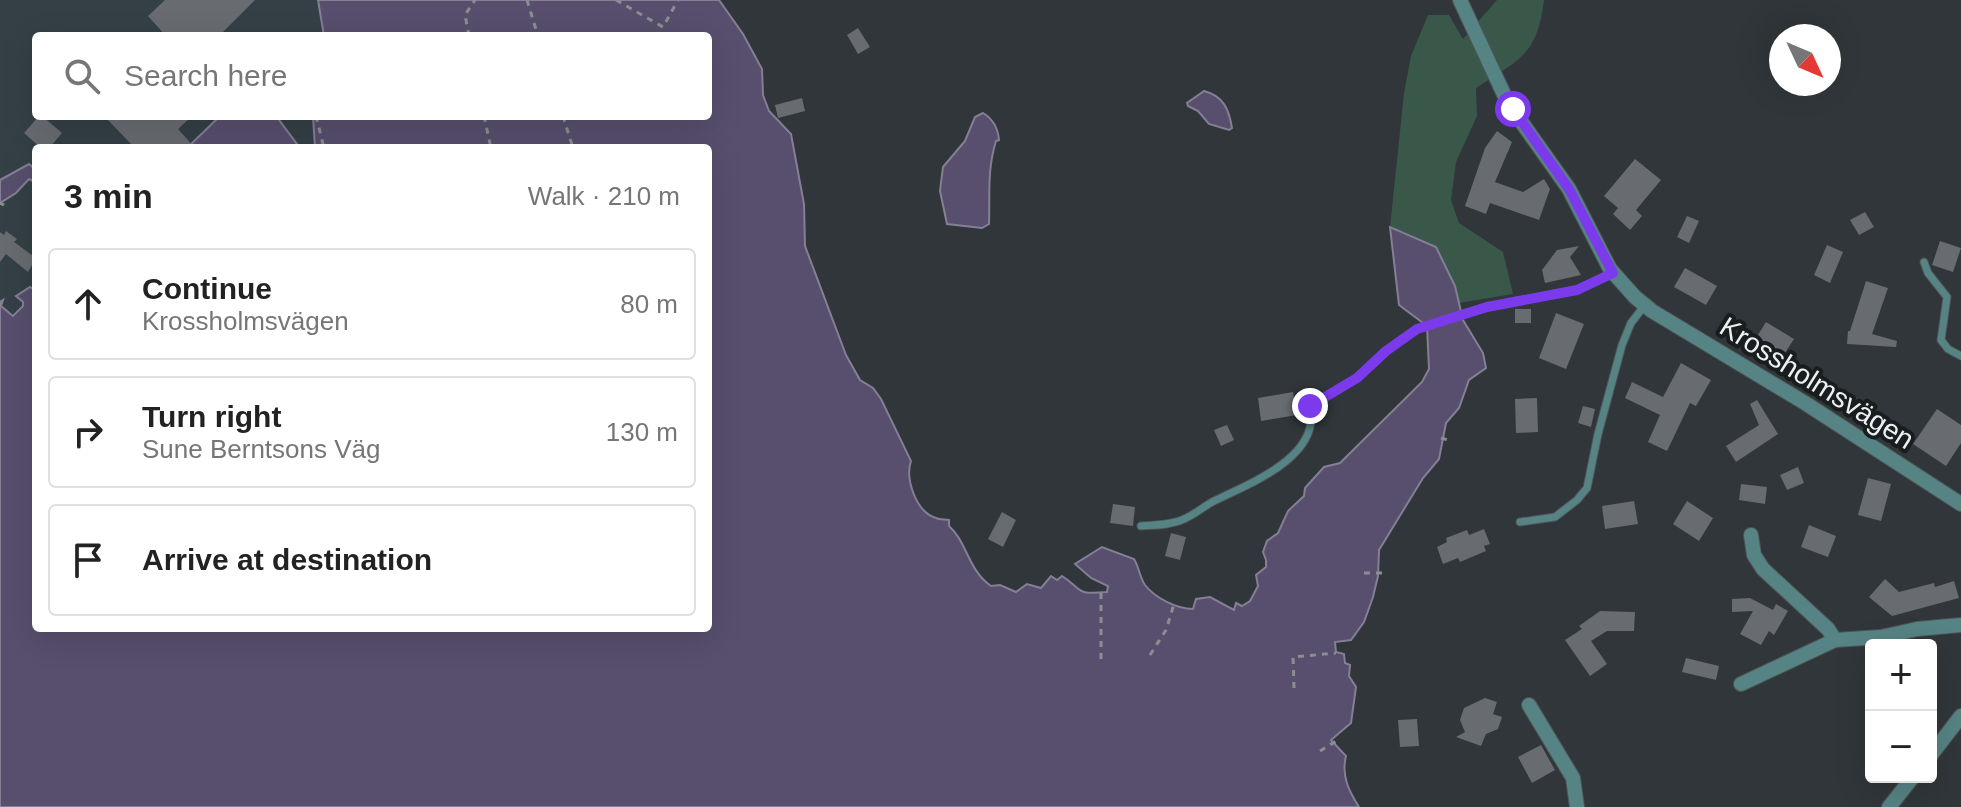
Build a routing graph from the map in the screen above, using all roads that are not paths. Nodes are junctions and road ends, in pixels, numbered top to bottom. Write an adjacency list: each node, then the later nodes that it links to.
1 (1460, 0): 3 (street, Krossholmsvägen)
2 (1924, 262): 5 (lane)
3 (1613, 273): 4 (street, Krossholmsvägen); 8 (lane)
4 (1645, 305): 6 (street, Krossholmsvägen); 7 (lane)
5 (1961, 356)
6 (1961, 504)
7 (1520, 522)
8 (1141, 526)
9 (1751, 535): 11 (street)
10 (1961, 625): 11 (street)
11 (1835, 640): 12 (street)
12 (1741, 684)
13 (1529, 705): 17 (street)
14 (1961, 716): 15 (street)
15 (1937, 747)
16 (1908, 783): 18 (street)
17 (1577, 807)
18 (1889, 807)

